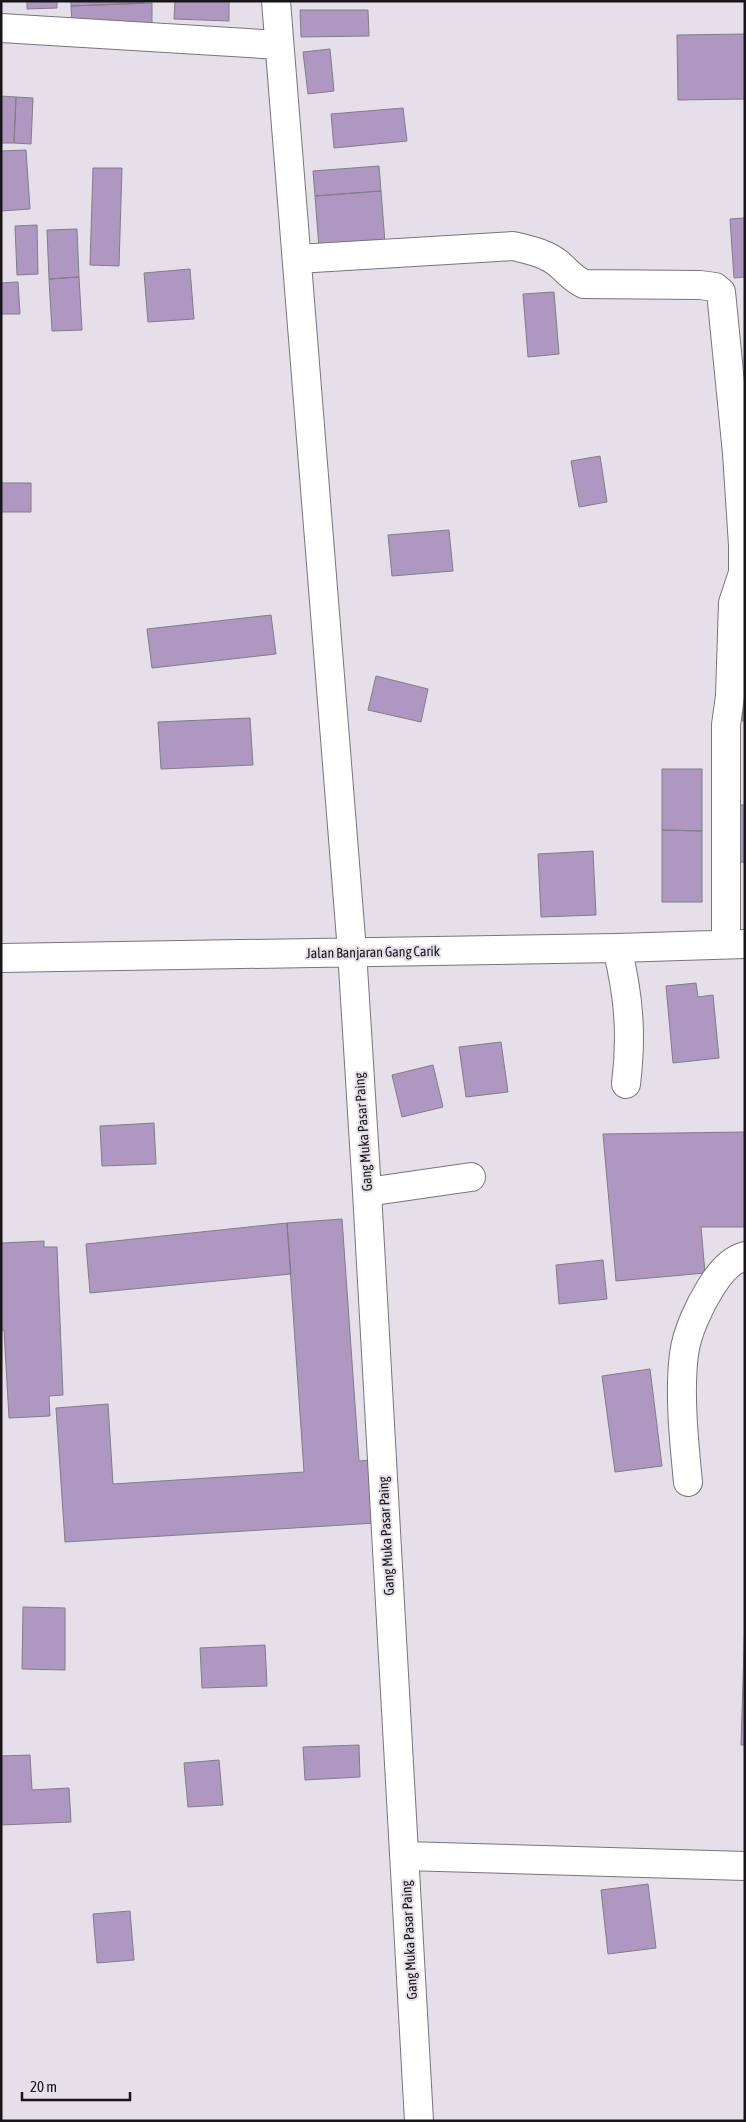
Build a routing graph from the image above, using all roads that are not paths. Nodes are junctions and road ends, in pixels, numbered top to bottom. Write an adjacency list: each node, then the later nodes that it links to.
1 (276, 1): 3 (street, Gang Muka Pasar Paing)
2 (1, 28): 3 (street)
3 (279, 45): 4 (street, Gang Muka Pasar Paing)
4 (297, 259): 5 (street); 7 (street, Gang Muka Pasar Paing)
5 (736, 944): 6 (street, Jalan Banjaran Gang Carik)
6 (617, 948): 7 (street, Jalan Banjaran Gang Carik); 9 (street)
7 (352, 952): 8 (street, Jalan Banjaran Gang Carik); 11 (street, Gang Muka Pasar Paing)
8 (1, 958)
9 (626, 1084)
10 (471, 1177): 11 (street)
11 (367, 1192): 14 (street, Gang Muka Pasar Paing)
12 (745, 1256): 13 (street)
13 (688, 1482)
14 (404, 1856): 15 (street); 16 (street, Gang Muka Pasar Paing)
15 (745, 1866)
16 (419, 2121)

